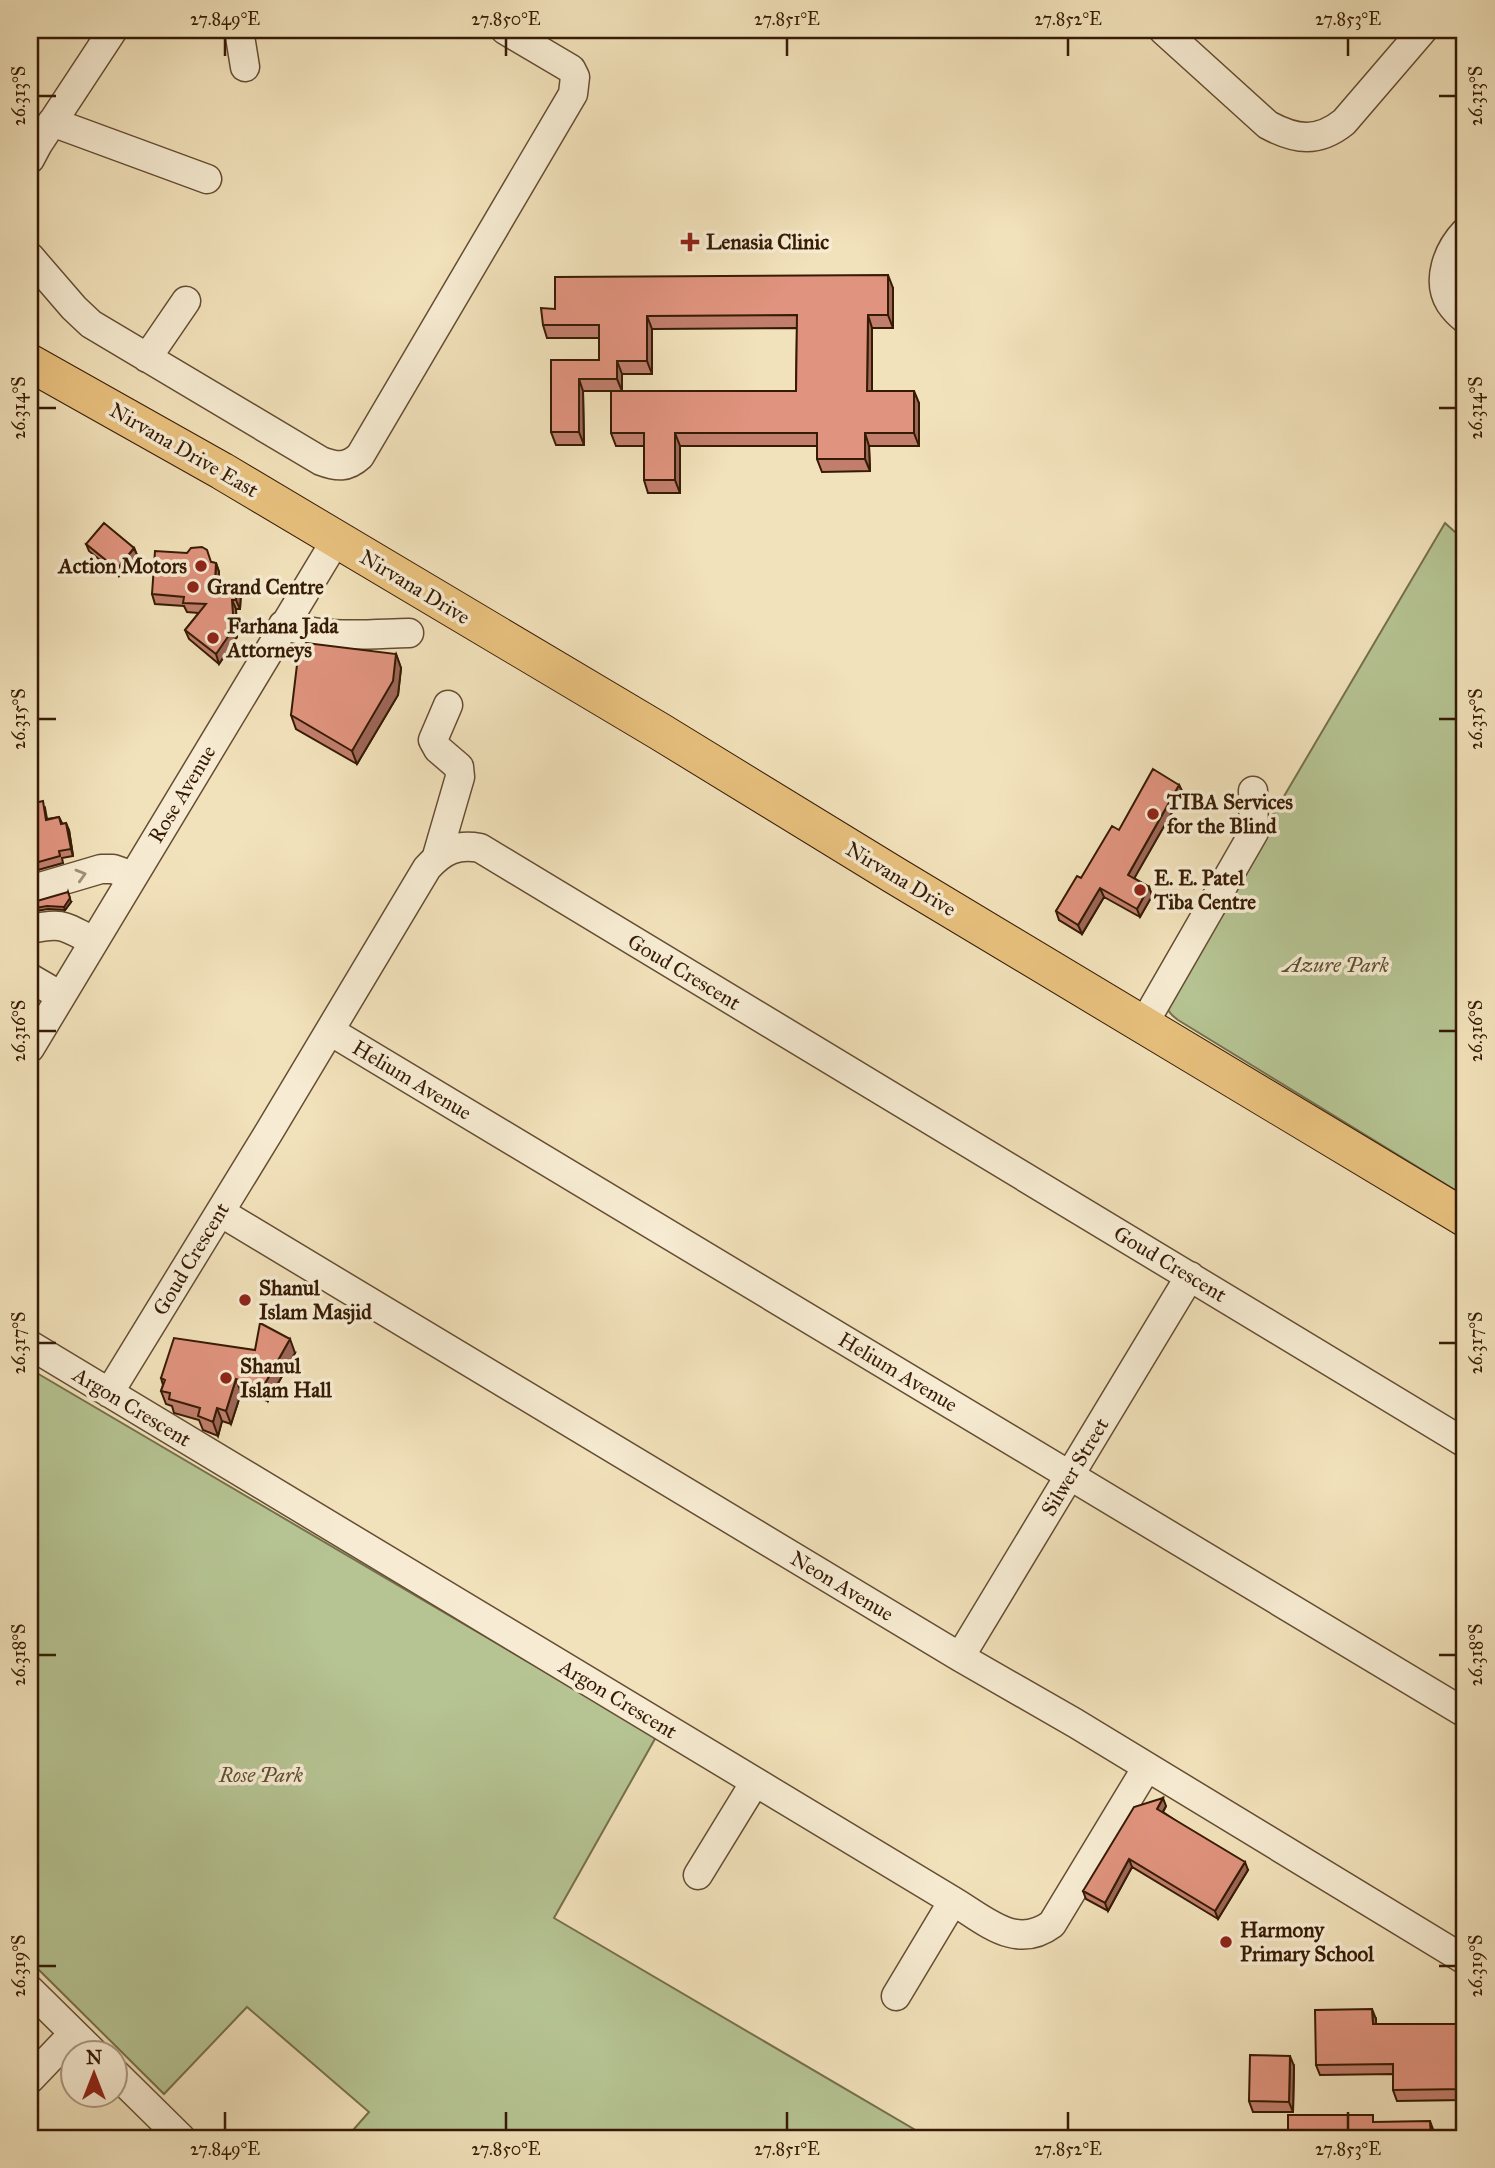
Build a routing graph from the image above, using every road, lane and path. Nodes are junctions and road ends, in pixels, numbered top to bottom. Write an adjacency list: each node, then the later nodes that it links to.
1 (113, 30): 7 (street)
2 (239, 30): 6 (street)
3 (505, 30): 14 (street)
4 (1163, 30): 5 (street)
5 (1414, 33)
6 (245, 66)
7 (52, 122): 8 (street); 9 (street)
8 (30, 159)
9 (207, 179)
10 (1465, 232): 13 (street)
11 (30, 257): 14 (street)
12 (186, 301): 14 (street)
13 (1465, 319)
14 (147, 358)
15 (30, 363): 16 (main road, Nirvana Drive East)
16 (336, 540): 17 (street, Rose Avenue); 28 (main road, Nirvana Drive)
17 (283, 625): 18 (street); 22 (street, Rose Avenue)
18 (410, 634)
19 (448, 705): 21 (street)
20 (1253, 791): 28 (street)
21 (437, 856): 29 (street, Goud Crescent); 33 (street, Goud Crescent)
22 (133, 876): 23 (street, one-way to 22); 25 (street, Rose Avenue)
23 (30, 890)
24 (30, 929): 25 (street)
25 (93, 941): 27 (street, Rose Avenue)
26 (30, 978): 27 (street)
27 (61, 996): 30 (street, Rose Avenue)
28 (1143, 1025): 32 (main road, Nirvana Drive)
29 (330, 1031): 31 (street, Goud Crescent); 37 (street, Helium Avenue)
30 (30, 1048)
31 (220, 1212): 35 (street, Goud Crescent); 38 (street, Neon Avenue)
32 (1465, 1218)
33 (1190, 1276): 36 (street, Goud Crescent); 37 (street, Silwer Street)
34 (30, 1345): 35 (street, Argon Crescent)
35 (109, 1393): 41 (street, Argon Crescent)
36 (1465, 1443)
37 (1069, 1476): 38 (street, Silwer Street); 39 (street, Helium Avenue)
38 (960, 1657): 40 (street, Neon Avenue)
39 (1465, 1713)
40 (1147, 1767): 43 (street, Argon Crescent); 44 (street, Neon Avenue)
41 (755, 1782): 42 (street); 43 (street, Argon Crescent)
42 (698, 1875)
43 (953, 1901): 46 (street)
44 (1465, 1960)
45 (30, 1990): 47 (street)
46 (896, 1996)
47 (78, 2038)
48 (60, 2059): 49 (street)
49 (30, 2079)
50 (130, 2088): 51 (street)
51 (181, 2138)

